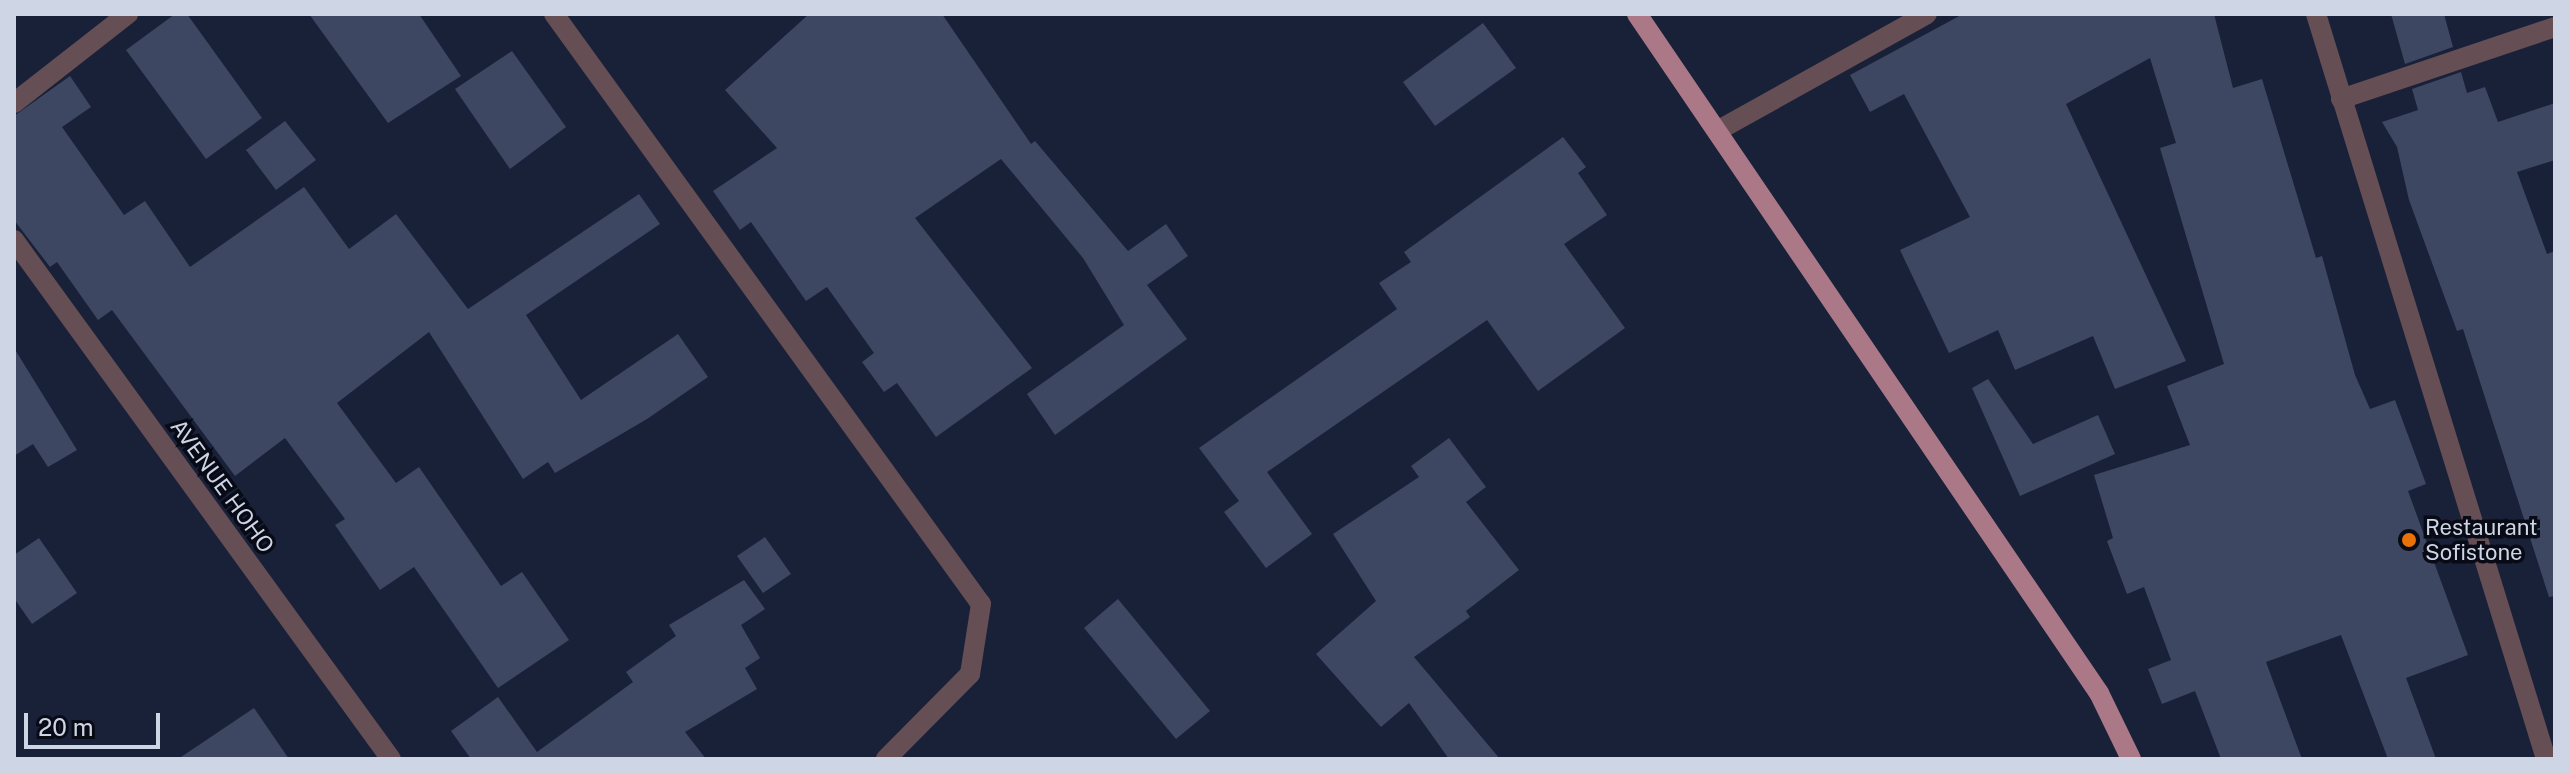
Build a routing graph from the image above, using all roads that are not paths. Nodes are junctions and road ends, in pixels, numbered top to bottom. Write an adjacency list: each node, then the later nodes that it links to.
1 (128, 14): 8 (street)
2 (554, 14): 12 (street)
3 (1637, 14): 9 (main road)
4 (1927, 14): 9 (street)
5 (2316, 14): 7 (street)
6 (2555, 27): 7 (street)
7 (2341, 99): 14 (street)
8 (14, 103)
9 (1717, 131): 13 (main road)
10 (14, 240): 11 (street, AVENUE HOHO)
11 (391, 759)
12 (886, 759)
13 (2131, 759)
14 (2546, 759)

